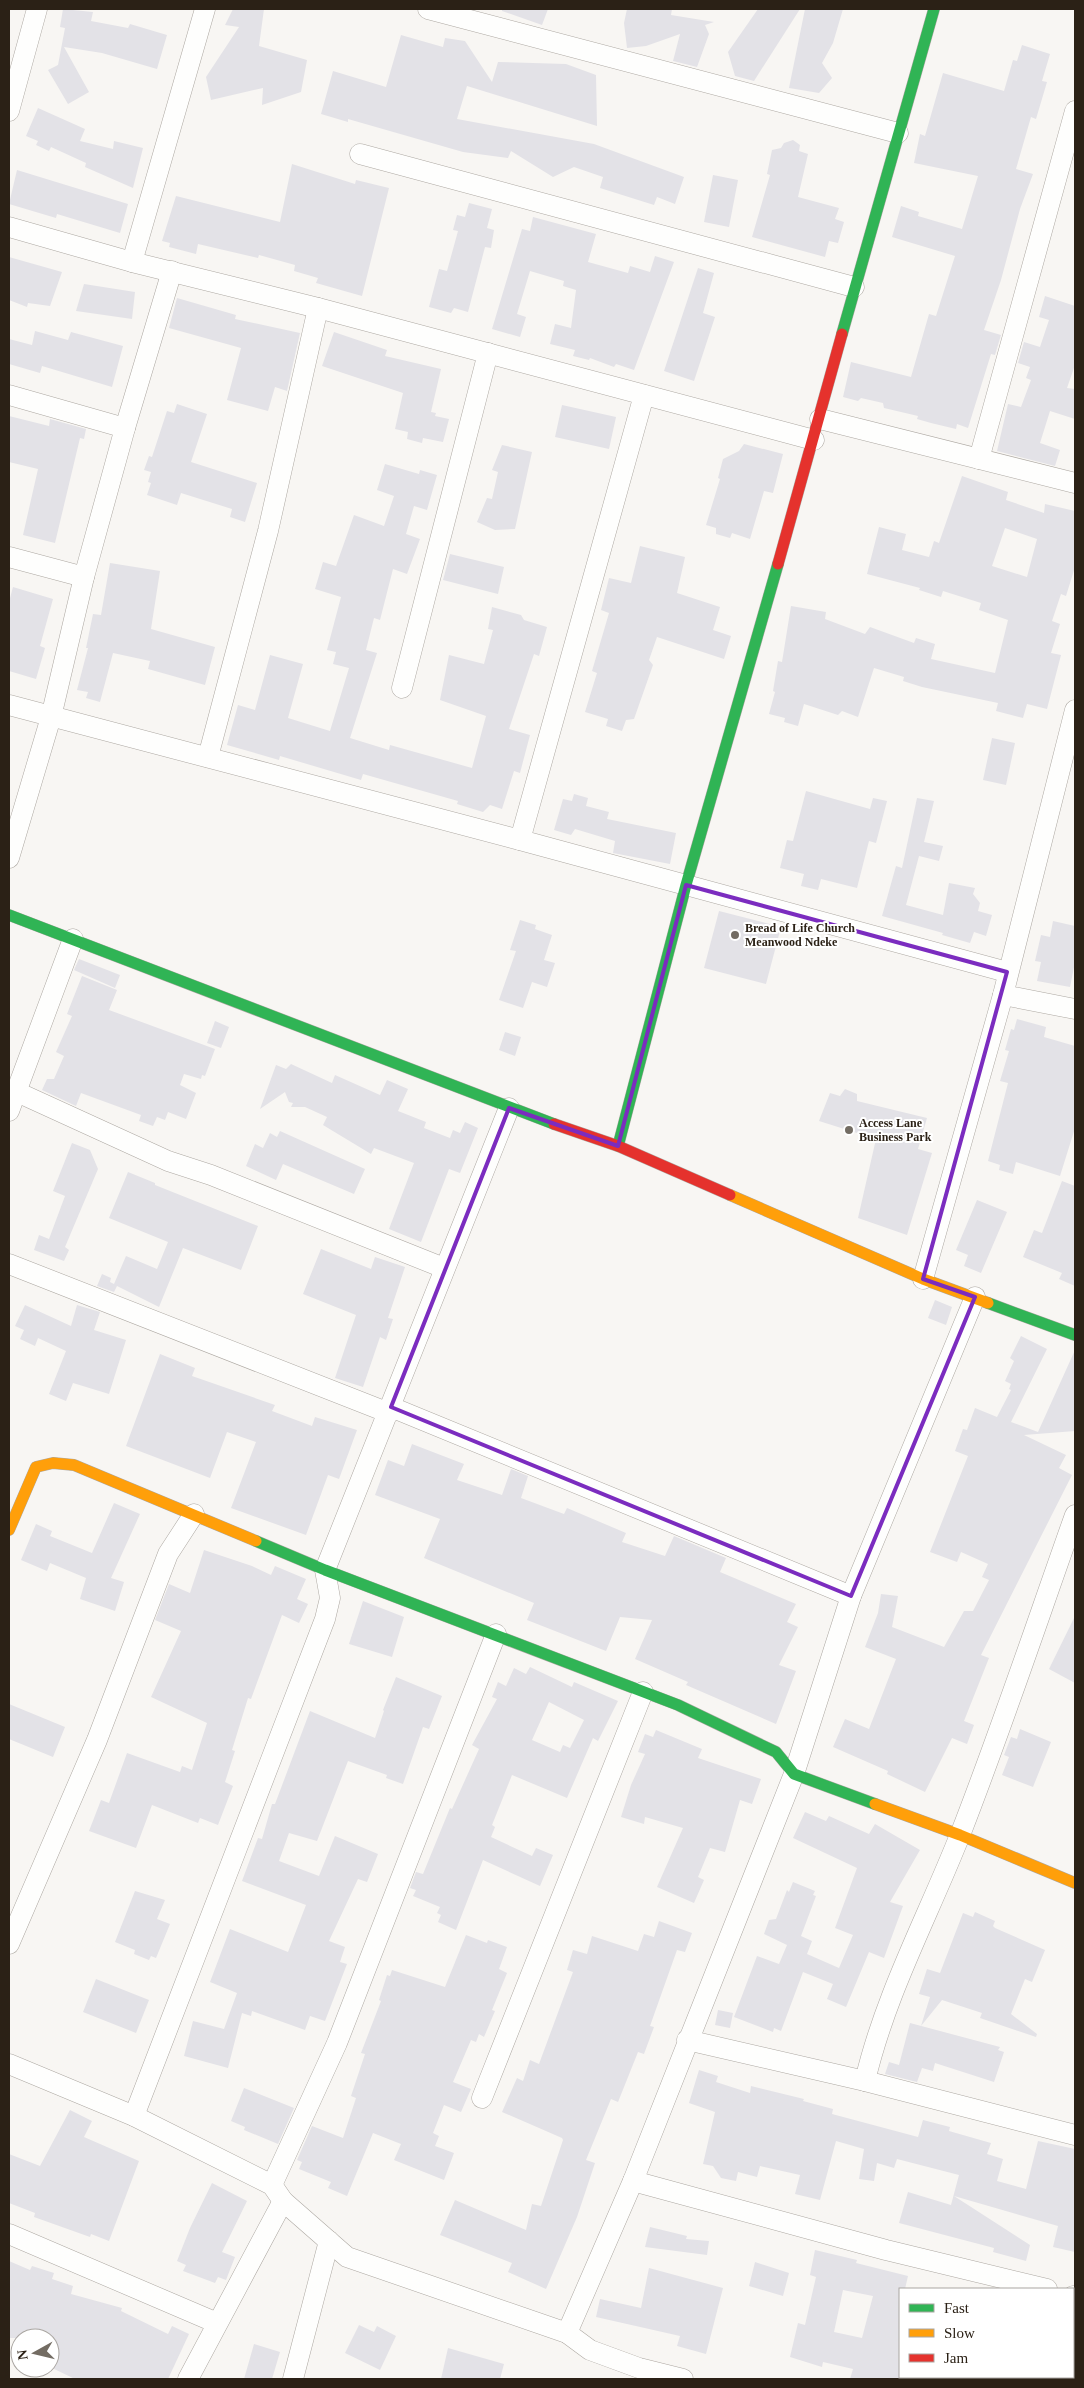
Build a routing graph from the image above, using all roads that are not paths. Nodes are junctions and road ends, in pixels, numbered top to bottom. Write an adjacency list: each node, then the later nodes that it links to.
1 (37, 9): 5 (street)
2 (204, 9): 10 (street)
3 (428, 9): 7 (street)
4 (934, 9): 7 (street)
5 (9, 111)
6 (1075, 111): 20 (street)
7 (898, 133): 12 (street)
8 (360, 154): 12 (street)
9 (9, 227): 10 (street)
10 (132, 262): 11 (street)
11 (172, 271): 13 (street); 18 (street)
12 (854, 287): 17 (street)
13 (318, 308): 14 (street); 28 (street)
14 (488, 353): 16 (street); 24 (street)
15 (9, 395): 18 (street)
16 (644, 395): 19 (street); 29 (street)
17 (820, 419): 19 (street); 20 (street)
18 (125, 428): 23 (street)
19 (814, 440): 31 (street)
20 (979, 459): 21 (street)
21 (1075, 483)
22 (9, 557): 23 (street)
23 (84, 578): 27 (street)
24 (402, 688)
25 (9, 705): 27 (street)
26 (1075, 710): 34 (street)
27 (51, 716): 28 (street); 30 (street)
28 (208, 757): 29 (street)
29 (520, 840): 31 (street)
30 (9, 858)
31 (686, 885): 34 (street); 40 (street)
32 (9, 915): 33 (street)
33 (73, 939): 37 (street); 38 (street)
34 (1008, 972): 35 (street)
35 (1003, 995): 36 (street); 43 (street)
36 (1075, 1009)
37 (17, 1092): 39 (street); 42 (street)
38 (509, 1108): 40 (street); 42 (street)
39 (9, 1111)
40 (618, 1146): 43 (street)
41 (9, 1264): 46 (street)
42 (444, 1268): 46 (street)
43 (923, 1279): 44 (street)
44 (975, 1297): 45 (street); 51 (street)
45 (1075, 1335)
46 (390, 1410): 50 (street); 51 (street)
47 (194, 1514): 49 (street); 50 (street); 57 (street)
48 (1075, 1515): 55 (street)
49 (9, 1530)
50 (325, 1570): 52 (street); 62 (street)
51 (852, 1596): 54 (street)
52 (496, 1634): 53 (street); 65 (street)
53 (643, 1692): 54 (street); 61 (street)
54 (794, 1774): 55 (street); 58 (street)
55 (960, 1835): 56 (street); 60 (street)
56 (1075, 1883)
57 (9, 1944)
58 (687, 2040): 60 (street); 64 (street)
59 (9, 2064): 62 (street)
60 (865, 2081): 63 (street)
61 (482, 2098)
62 (134, 2116): 65 (street)
63 (1075, 2135)
64 (633, 2181): 68 (street); 70 (street)
65 (278, 2193): 67 (street); 69 (street)
66 (9, 2234): 69 (street)
67 (328, 2241): 70 (street); 72 (street)
68 (1043, 2288)
69 (217, 2323): 71 (street)
70 (567, 2333): 73 (street)
71 (188, 2379)
72 (293, 2379)
73 (682, 2379)

